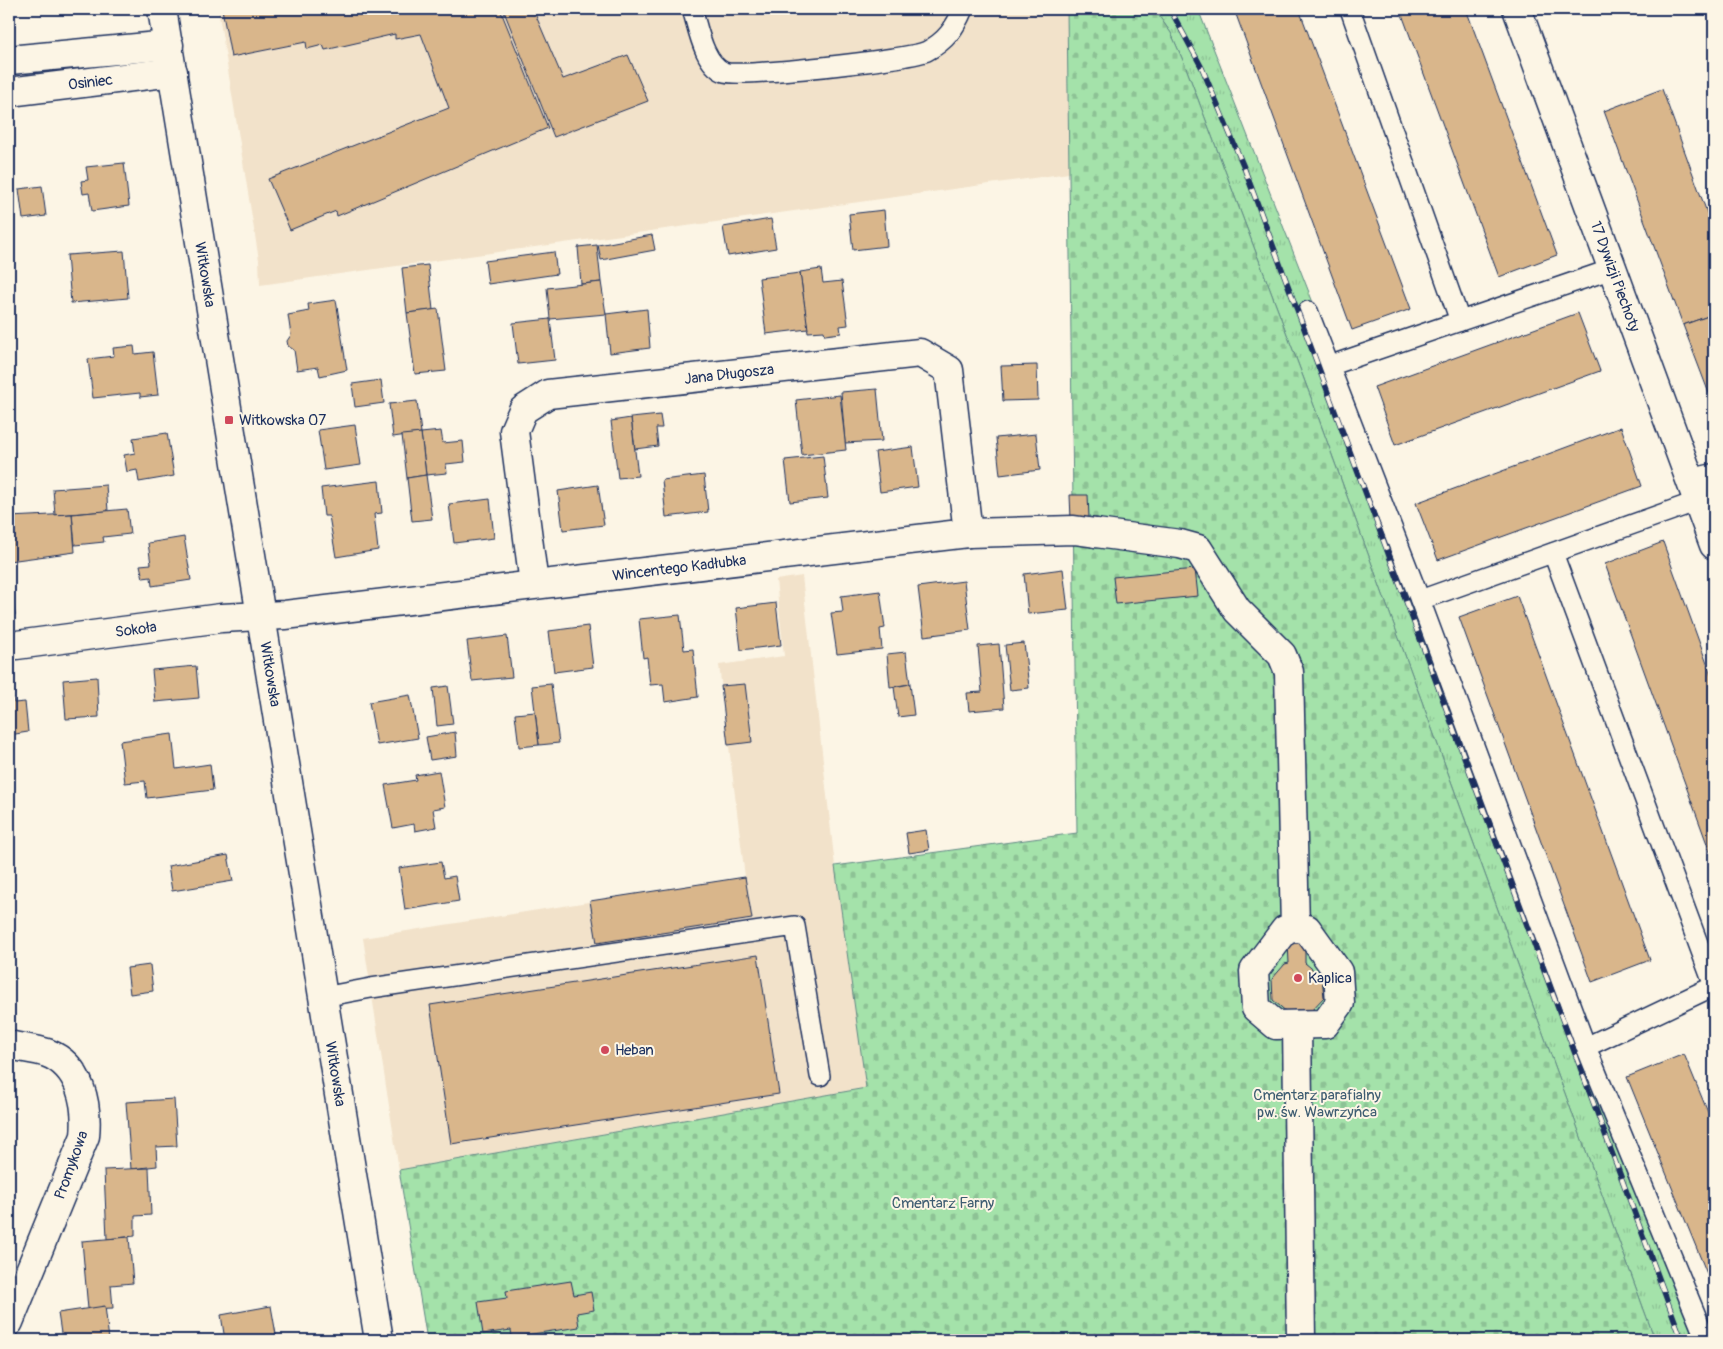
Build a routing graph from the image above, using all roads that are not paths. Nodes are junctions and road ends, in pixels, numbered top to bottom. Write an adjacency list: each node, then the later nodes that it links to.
1 (162, 9): 6 (street, Witkowska)
2 (692, 9): 3 (lane)
3 (963, 9)
4 (1350, 9): 12 (lane)
5 (1517, 9): 10 (street, 17 Dywizji Piechoty)
6 (169, 45): 7 (street, Osiniec); 8 (street, Witkowska)
7 (9, 60)
8 (173, 72): 9 (street, Osiniec); 20 (street, Witkowska)
9 (9, 92)
10 (1612, 269): 12 (lane); 14 (street, 17 Dywizji Piechoty)
11 (1308, 311): 13 (lane)
12 (1460, 321): 13 (lane)
13 (1329, 366): 19 (lane)
14 (1701, 487): 16 (street, 17 Dywizji Piechoty); 17 (lane)
15 (968, 533): 18 (street, Wincentego Kadłubka); 18 (street, Jana Długosza); 22 (street, Wincentego Kadłubka)
16 (1714, 545)
17 (1553, 553): 19 (lane); 23 (lane)
18 (534, 584): 20 (street, Wincentego Kadłubka)
19 (1420, 600): 27 (lane)
20 (262, 617): 21 (street, Sokoła); 24 (street, Witkowska)
21 (9, 646)
22 (1295, 928): 25 (street); 25 (street)
23 (1714, 986): 27 (lane)
24 (323, 997): 28 (lane); 30 (street, Witkowska)
25 (1297, 1025): 31 (street)
26 (9, 1045): 29 (street, Promykowa)
27 (1586, 1047): 32 (lane)
28 (820, 1076)
29 (9, 1322)
30 (379, 1340)
31 (1301, 1340)
32 (1706, 1340)

